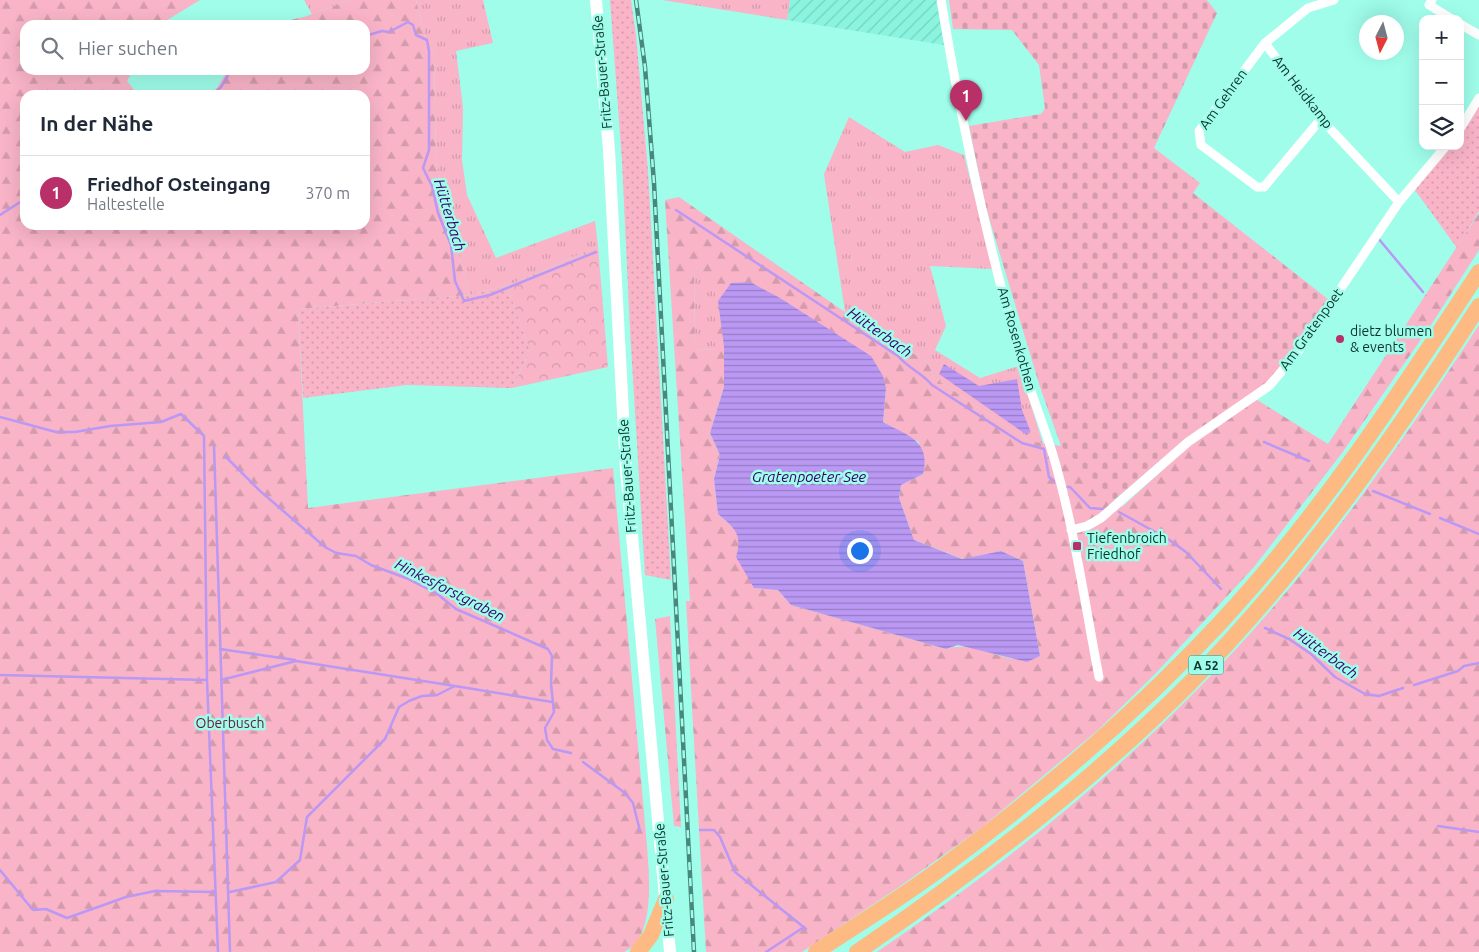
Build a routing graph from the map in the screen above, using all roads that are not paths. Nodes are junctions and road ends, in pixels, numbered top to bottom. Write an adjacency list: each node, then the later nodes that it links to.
1 (596, 0): 19 (main road, Fritz-Bauer-Straße)
2 (941, 0): 17 (street, Am Rosenkothen)
3 (1334, 0): 5 (street, Am Heidkamp)
4 (1432, 0): 6 (street)
5 (1306, 4): 9 (street, Am Heidkamp)
6 (1445, 15)
7 (1464, 26): 8 (street)
8 (1479, 35)
9 (1265, 43): 11 (street, Am Heidkamp); 11 (street, Am Gehren)
10 (1479, 98): 12 (street)
11 (1320, 119): 14 (street, Am Heidkamp)
12 (1464, 122)
13 (1443, 150): 14 (street, Am Gratenpoet)
14 (1399, 202): 17 (street, Am Gratenpoet)
15 (1479, 272): 22 (highway, A 52)
16 (1479, 306): 23 (highway, A 52)
17 (1071, 530): 18 (street, Am Rosenkothen)
18 (1099, 677)
19 (666, 899): 20 (highway); 21 (main road, Fritz-Bauer-Straße)
20 (638, 952)
21 (670, 952)
22 (816, 952)
23 (857, 952)

